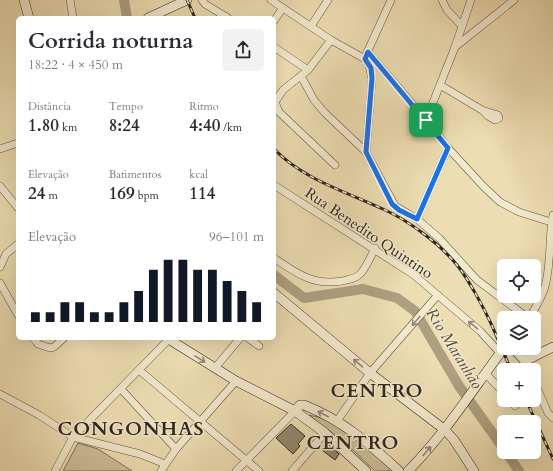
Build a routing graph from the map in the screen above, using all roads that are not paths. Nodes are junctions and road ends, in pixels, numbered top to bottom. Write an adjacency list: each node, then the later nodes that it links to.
1 (24, 0): 13 (main road)
2 (70, 0): 14 (street)
3 (187, 0): 11 (main road)
4 (202, 0): 16 (street)
5 (271, 0): 12 (street)
6 (328, 0): 18 (street)
7 (391, 0): 23 (street)
8 (442, 0): 19 (street)
9 (471, 0): 19 (street)
10 (514, 0): 21 (street)
11 (176, 2): 15 (main road)
12 (282, 9): 17 (street); 18 (street)
13 (28, 16)
14 (73, 16)
15 (159, 16)
16 (225, 16)
17 (276, 18)
18 (311, 26): 20 (street)
19 (462, 26): 21 (street)
20 (331, 40): 23 (street); 24 (street)
21 (455, 47): 26 (street)
22 (276, 49): 24 (street)
23 (367, 59): 30 (street); 34 (street)
24 (308, 70): 25 (street)
25 (301, 76): 27 (street); 34 (street)
26 (440, 85): 29 (street); 30 (street)
27 (276, 99)
28 (276, 108): 35 (street)
29 (482, 110)
30 (426, 120): 32 (street)
31 (16, 144): 33 (street)
32 (448, 148): 39 (street); 40 (street)
33 (0, 149)
34 (366, 152): 40 (street)
35 (335, 166)
36 (0, 186): 38 (street)
37 (276, 186): 42 (street, Rua Benedito Quintino)
38 (16, 206)
39 (552, 218): 50 (street)
40 (417, 219): 49 (street)
41 (16, 246): 44 (street)
42 (375, 248): 43 (street); 47 (street, Rua Benedito Quintino)
43 (276, 259)
44 (0, 267)
45 (0, 283): 48 (street)
46 (276, 295): 65 (main road, one-way to 46)
47 (437, 296): 58 (street, Rua Benedito Quintino, one-way to 47); 65 (street, one-way to 65)
48 (16, 311)
49 (519, 311)
50 (533, 311)
51 (35, 340): 52 (street)
52 (62, 340)
53 (168, 340): 64 (street)
54 (171, 340): 63 (main road, one-way to 63)
55 (238, 340): 63 (street)
56 (251, 340): 57 (street)
57 (259, 346)
58 (497, 346)
59 (553, 347): 62 (main road)
60 (499, 355): 66 (main road)
61 (519, 355): 62 (main road)
62 (525, 361)
63 (215, 368): 67 (main road)
64 (139, 370): 69 (street); 74 (street)
65 (370, 373): 75 (street); 76 (main road)
66 (485, 373): 68 (street); 76 (main road)
67 (236, 381): 72 (main road); 74 (street)
68 (497, 386)
69 (121, 390): 78 (street); 79 (street)
70 (0, 394): 78 (street)
71 (541, 396): 73 (street)
72 (291, 408): 75 (main road, one-way to 72); 77 (main road); 80 (street)
73 (553, 418)
74 (200, 422): 79 (street); 80 (street)
75 (337, 422): 88 (main road)
76 (445, 430): 89 (main road, one-way to 76); 90 (main road)
77 (325, 433): 86 (street); 87 (main road)
78 (73, 437): 81 (street); 82 (street)
79 (176, 449): 81 (street)
80 (246, 460): 84 (street); 85 (street)
81 (165, 464): 83 (street)
82 (55, 471)
83 (161, 471)
84 (236, 471)
85 (259, 471)
86 (292, 471)
87 (366, 471)
88 (399, 471)
89 (408, 471)
90 (474, 471)

